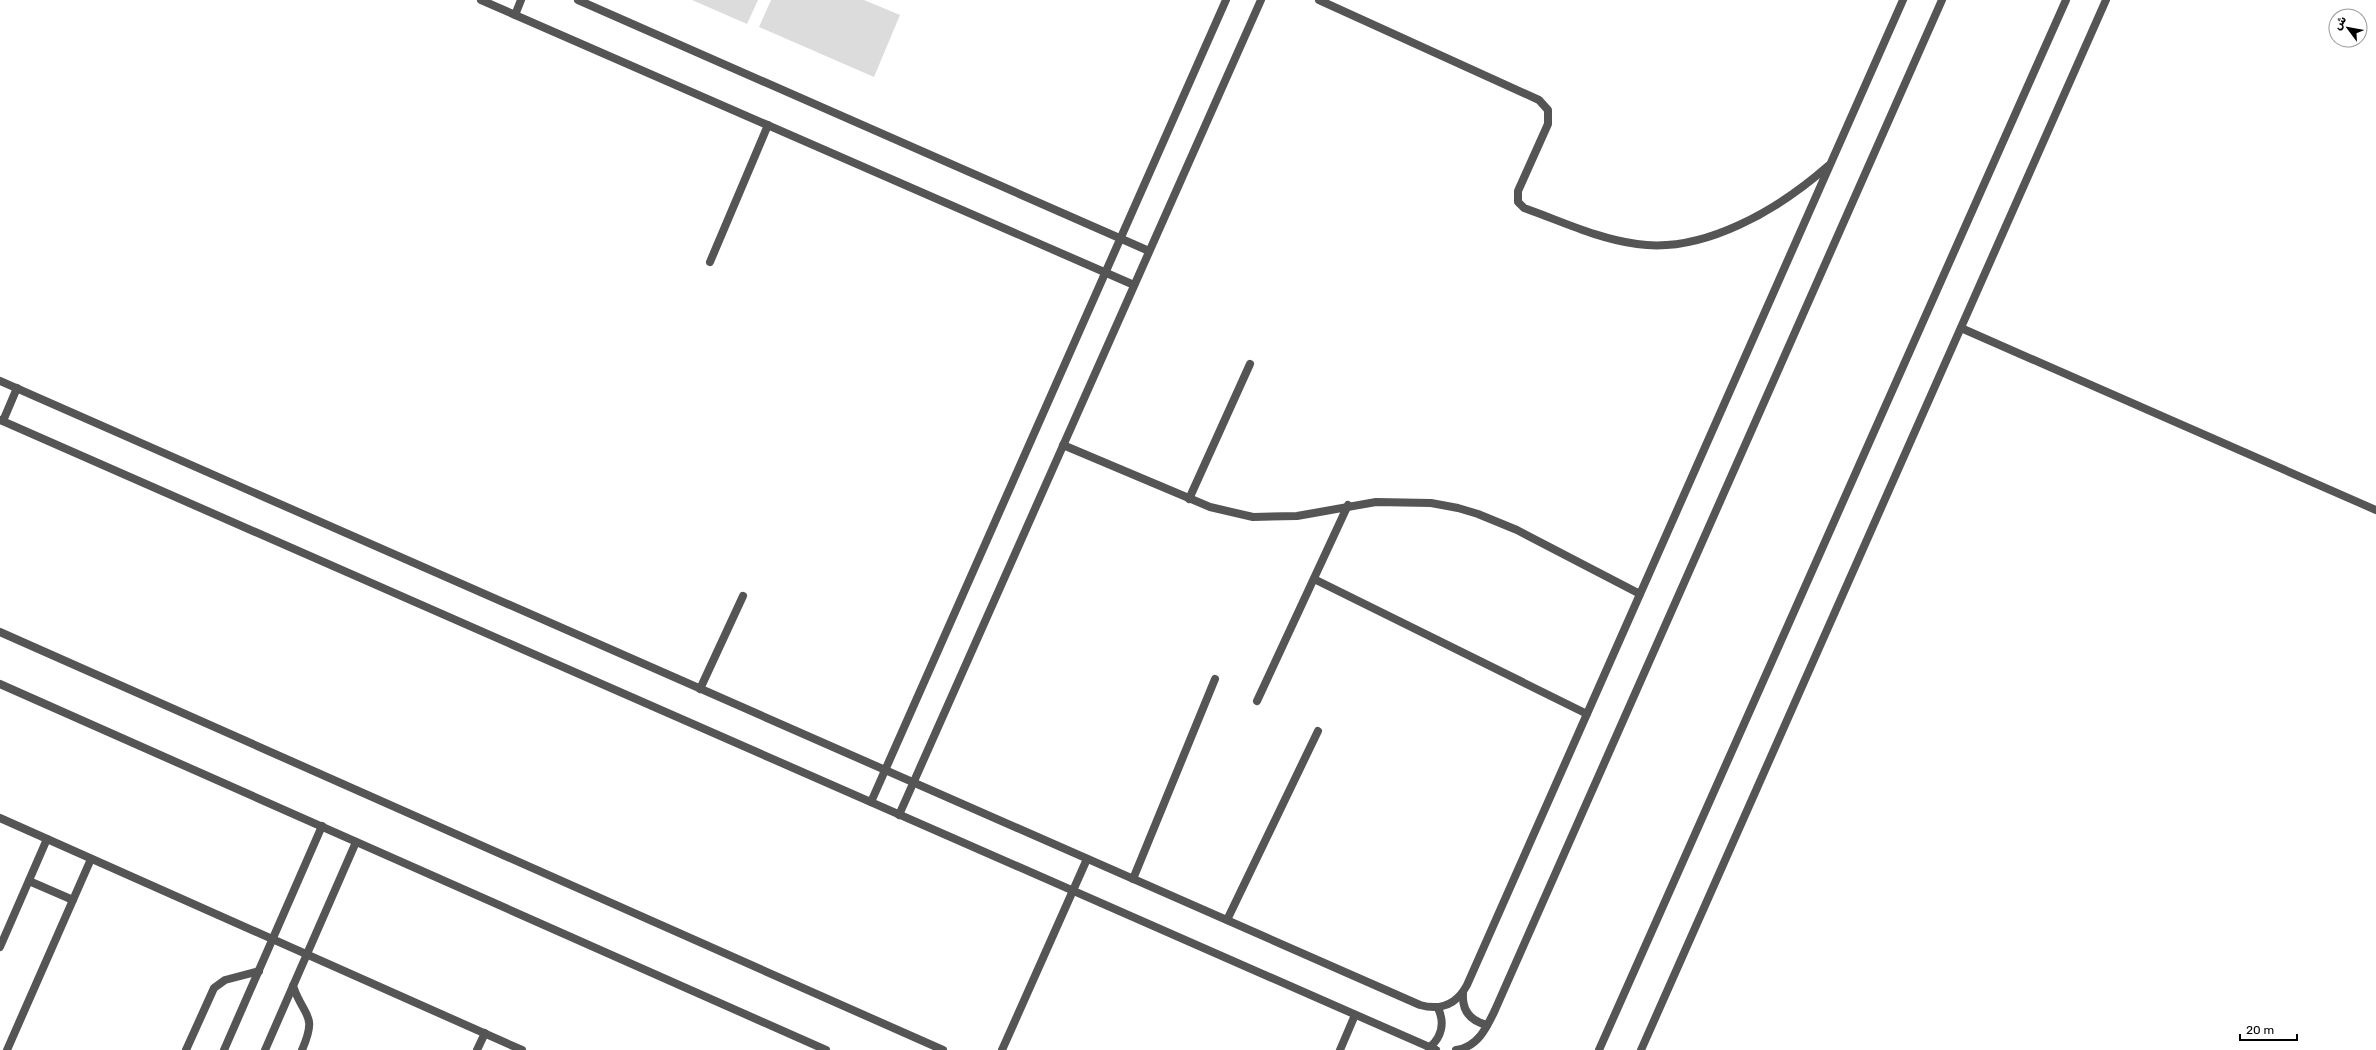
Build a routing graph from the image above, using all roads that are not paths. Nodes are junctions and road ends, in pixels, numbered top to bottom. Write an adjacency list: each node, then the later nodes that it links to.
1 (481, 0): 11 (street)
2 (521, 0): 11 (street)
3 (578, 0): 14 (street)
4 (1226, 0): 14 (street)
5 (1261, 0): 15 (street)
6 (1319, 0): 13 (street)
7 (1902, 0): 13 (street)
8 (1942, 0): 61 (street)
9 (2066, 0): 76 (street)
10 (2106, 0): 19 (street)
11 (515, 15): 12 (street)
12 (768, 125): 16 (street); 17 (street)
13 (1830, 163): 29 (street)
14 (1121, 238): 15 (street); 17 (street)
15 (1149, 251): 18 (street)
16 (710, 262)
17 (1106, 272): 18 (street); 38 (street)
18 (1134, 284): 24 (street)
19 (1961, 328): 27 (street); 77 (street)
20 (1250, 364): 25 (street)
21 (0, 381): 22 (street)
22 (17, 388): 23 (street); 34 (street)
23 (2, 420): 40 (street)
24 (1063, 445): 25 (street); 39 (street)
25 (1189, 499): 26 (street)
26 (1348, 505): 28 (street); 29 (street)
27 (2376, 510)
28 (1314, 579): 35 (street); 36 (street)
29 (1640, 594): 36 (street)
30 (743, 596): 34 (street)
31 (0, 632): 72 (street)
32 (1215, 680): 48 (street)
33 (0, 684): 43 (street)
34 (700, 689): 38 (street)
35 (1257, 701)
36 (1587, 714): 58 (street)
37 (1318, 731): 52 (street)
38 (885, 770): 39 (street); 40 (street)
39 (913, 782): 41 (street); 47 (street)
40 (871, 802): 41 (street)
41 (899, 815): 50 (street)
42 (0, 818): 44 (street)
43 (322, 826): 45 (street); 53 (street)
44 (47, 839): 46 (street); 49 (street)
45 (356, 842): 55 (street); 71 (street)
46 (91, 859): 51 (street); 53 (street)
47 (1087, 859): 48 (street); 50 (street)
48 (1133, 879): 52 (street)
49 (29, 882): 51 (street); 54 (street)
50 (1072, 891): 60 (street); 73 (street)
51 (73, 900): 64 (street)
52 (1228, 920): 59 (street)
53 (272, 939): 55 (street); 56 (street)
54 (0, 947)
55 (307, 954): 57 (street); 62 (street)
56 (259, 971): 65 (street); 66 (street)
57 (293, 986): 67 (street); 68 (street)
58 (1463, 994): 59 (street); 61 (street)
59 (1438, 1008): 63 (street)
60 (1355, 1015): 63 (street); 74 (street)
61 (1487, 1025): 75 (street)
62 (485, 1033): 69 (street); 70 (street)
63 (1433, 1049)
64 (7, 1050)
65 (186, 1050)
66 (224, 1050)
67 (265, 1050)
68 (302, 1050)
69 (477, 1050)
70 (522, 1050)
71 (826, 1050)
72 (943, 1050)
73 (1002, 1050)
74 (1340, 1050)
75 (1456, 1050)
76 (1600, 1050)
77 (1641, 1050)

